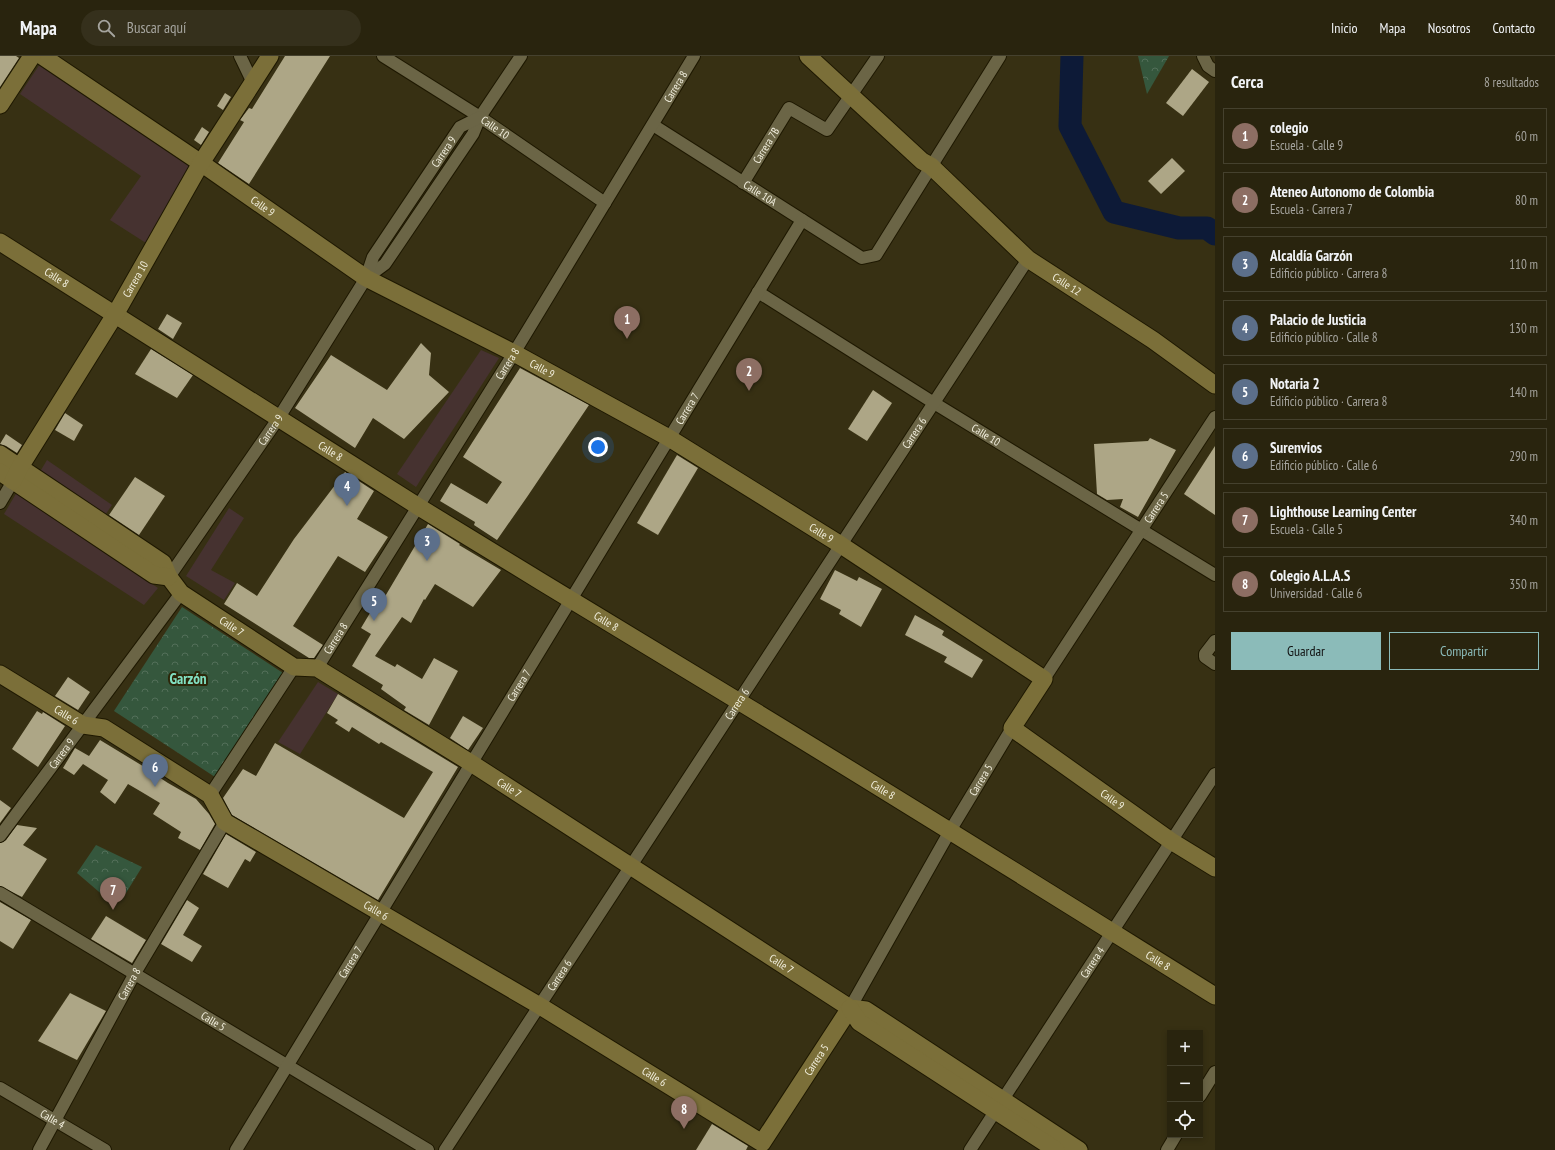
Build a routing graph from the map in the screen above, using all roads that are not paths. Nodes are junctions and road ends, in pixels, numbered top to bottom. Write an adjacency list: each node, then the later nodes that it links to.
1 (32, 56): 16 (main road)
2 (42, 56): 20 (main road, Calle 9)
3 (240, 56): 14 (street)
4 (270, 56): 14 (main road, Carrera 10)
5 (383, 56): 17 (street, Calle 10)
6 (521, 56): 17 (street, Carrera 9)
7 (694, 56): 18 (street, Carrera 8)
8 (808, 56): 15 (main road, Calle 12)
9 (823, 56): 15 (main road, Calle 12)
10 (878, 56): 15 (street)
11 (1000, 56): 21 (street)
12 (1203, 56): 13 (street)
13 (1215, 71)
14 (253, 83): 20 (main road, Carrera 10)
15 (854, 92): 21 (main road, Calle 12); 23 (street, Carrera 7B)
16 (0, 104)
17 (480, 117): 19 (street, Carrera 9); 22 (street, Carrera 9); 24 (street, Calle 10)
18 (653, 125): 23 (street, Calle 10A); 24 (street, Carrera 8)
19 (438, 160): 22 (street); 25 (street, Carrera 9)
20 (201, 163): 30 (main road, Calle 9); 32 (main road, Carrera 10)
21 (931, 166): 27 (street, Calle 10A); 29 (main road, Calle 12)
22 (449, 169): 26 (street, Carrera 9)
23 (744, 183): 27 (street, Calle 10A)
24 (605, 203): 33 (street, Carrera 8)
25 (405, 210): 26 (street); 30 (street, Carrera 9)
26 (416, 217): 30 (street, Carrera 9)
27 (802, 220): 31 (street, Carrera 7)
28 (0, 242): 32 (main road, Calle 8)
29 (1028, 259): 34 (main road, Calle 12); 35 (street, Carrera 6)
30 (366, 278): 33 (main road, Calle 9); 37 (street, Carrera 9)
31 (758, 292): 35 (street, Calle 10); 38 (street, Carrera 7)
32 (116, 314): 37 (main road, Calle 8); 40 (main road, Carrera 10)
33 (514, 353): 38 (main road, Calle 9); 42 (street, Carrera 8)
34 (1215, 385)
35 (934, 403): 43 (street, Calle 10); 44 (street, Carrera 6)
36 (1215, 417): 43 (street, Carrera 5)
37 (278, 419): 42 (main road, Calle 8); 46 (street, Carrera 9)
38 (669, 438): 44 (main road, Calle 9); 48 (street, Carrera 7)
39 (0, 454): 40 (main road)
40 (11, 474): 41 (street, Carrera 10); 46 (main road)
41 (0, 503)
42 (418, 506): 48 (main road, Calle 8); 52 (street, Carrera 8)
43 (1142, 530): 45 (street, Calle 10); 54 (street, Carrera 5)
44 (841, 544): 54 (main road, Calle 9); 55 (street, Carrera 6)
45 (1215, 575)
46 (169, 577): 47 (main road, Calle 7)
47 (181, 593): 51 (main road, Calle 7); 56 (street, Carrera 9)
48 (570, 600): 55 (main road, Calle 8); 58 (street, Carrera 7)
49 (1215, 641): 50 (street)
50 (1210, 661)
51 (294, 667): 52 (main road, Calle 7); 60 (street)
52 (317, 668): 58 (main road, Calle 7)
53 (0, 674): 56 (main road, Calle 6)
54 (1044, 679): 57 (main road, Carrera 5)
55 (739, 702): 62 (main road, Calle 8); 65 (street, Carrera 6)
56 (83, 725): 60 (main road, Calle 6); 63 (street, Carrera 9)
57 (1012, 728): 62 (street, Carrera 5); 64 (main road, Calle 9)
58 (471, 763): 65 (main road, Calle 7); 68 (street, Carrera 7)
59 (1215, 774): 64 (street, Carrera 4)
60 (210, 795): 61 (main road, Calle 6)
61 (225, 822): 68 (main road, Calle 6); 70 (street, Carrera 8)
62 (950, 831): 69 (main road, Calle 8); 73 (street, Carrera 5)
63 (0, 836)
64 (1171, 841): 66 (main road, Calle 9); 69 (street, Carrera 4)
65 (631, 866): 72 (street, Carrera 6); 73 (main road, Calle 7)
66 (1215, 868)
67 (0, 892): 70 (street, Calle 5)
68 (380, 912): 72 (main road, Calle 6); 74 (street, Carrera 7)
69 (1112, 932): 71 (main road, Calle 8); 78 (street, Carrera 4)
70 (135, 973): 74 (street, Calle 5); 79 (street, Carrera 8)
71 (1215, 996)
72 (540, 1006): 81 (main road, Calle 6); 86 (street, Carrera 6)
73 (850, 1008): 78 (main road, Calle 7); 81 (main road, Carrera 5)
74 (287, 1065): 84 (street, Carrera 7); 85 (street, Calle 5)
75 (1215, 1072): 77 (street)
76 (0, 1088): 79 (street, Calle 4)
77 (1203, 1091)
78 (999, 1105): 87 (street, Carrera 4); 88 (main road, Calle 7); 89 (main road, Calle 7)
79 (54, 1121): 82 (street, Carrera 8); 83 (street, Calle 4)
80 (1174, 1138): 90 (street)
81 (760, 1147)
82 (39, 1150)
83 (105, 1150)
84 (236, 1150)
85 (428, 1150)
86 (445, 1150)
87 (970, 1150)
88 (1056, 1150)
89 (1079, 1150)
90 (1167, 1150)

